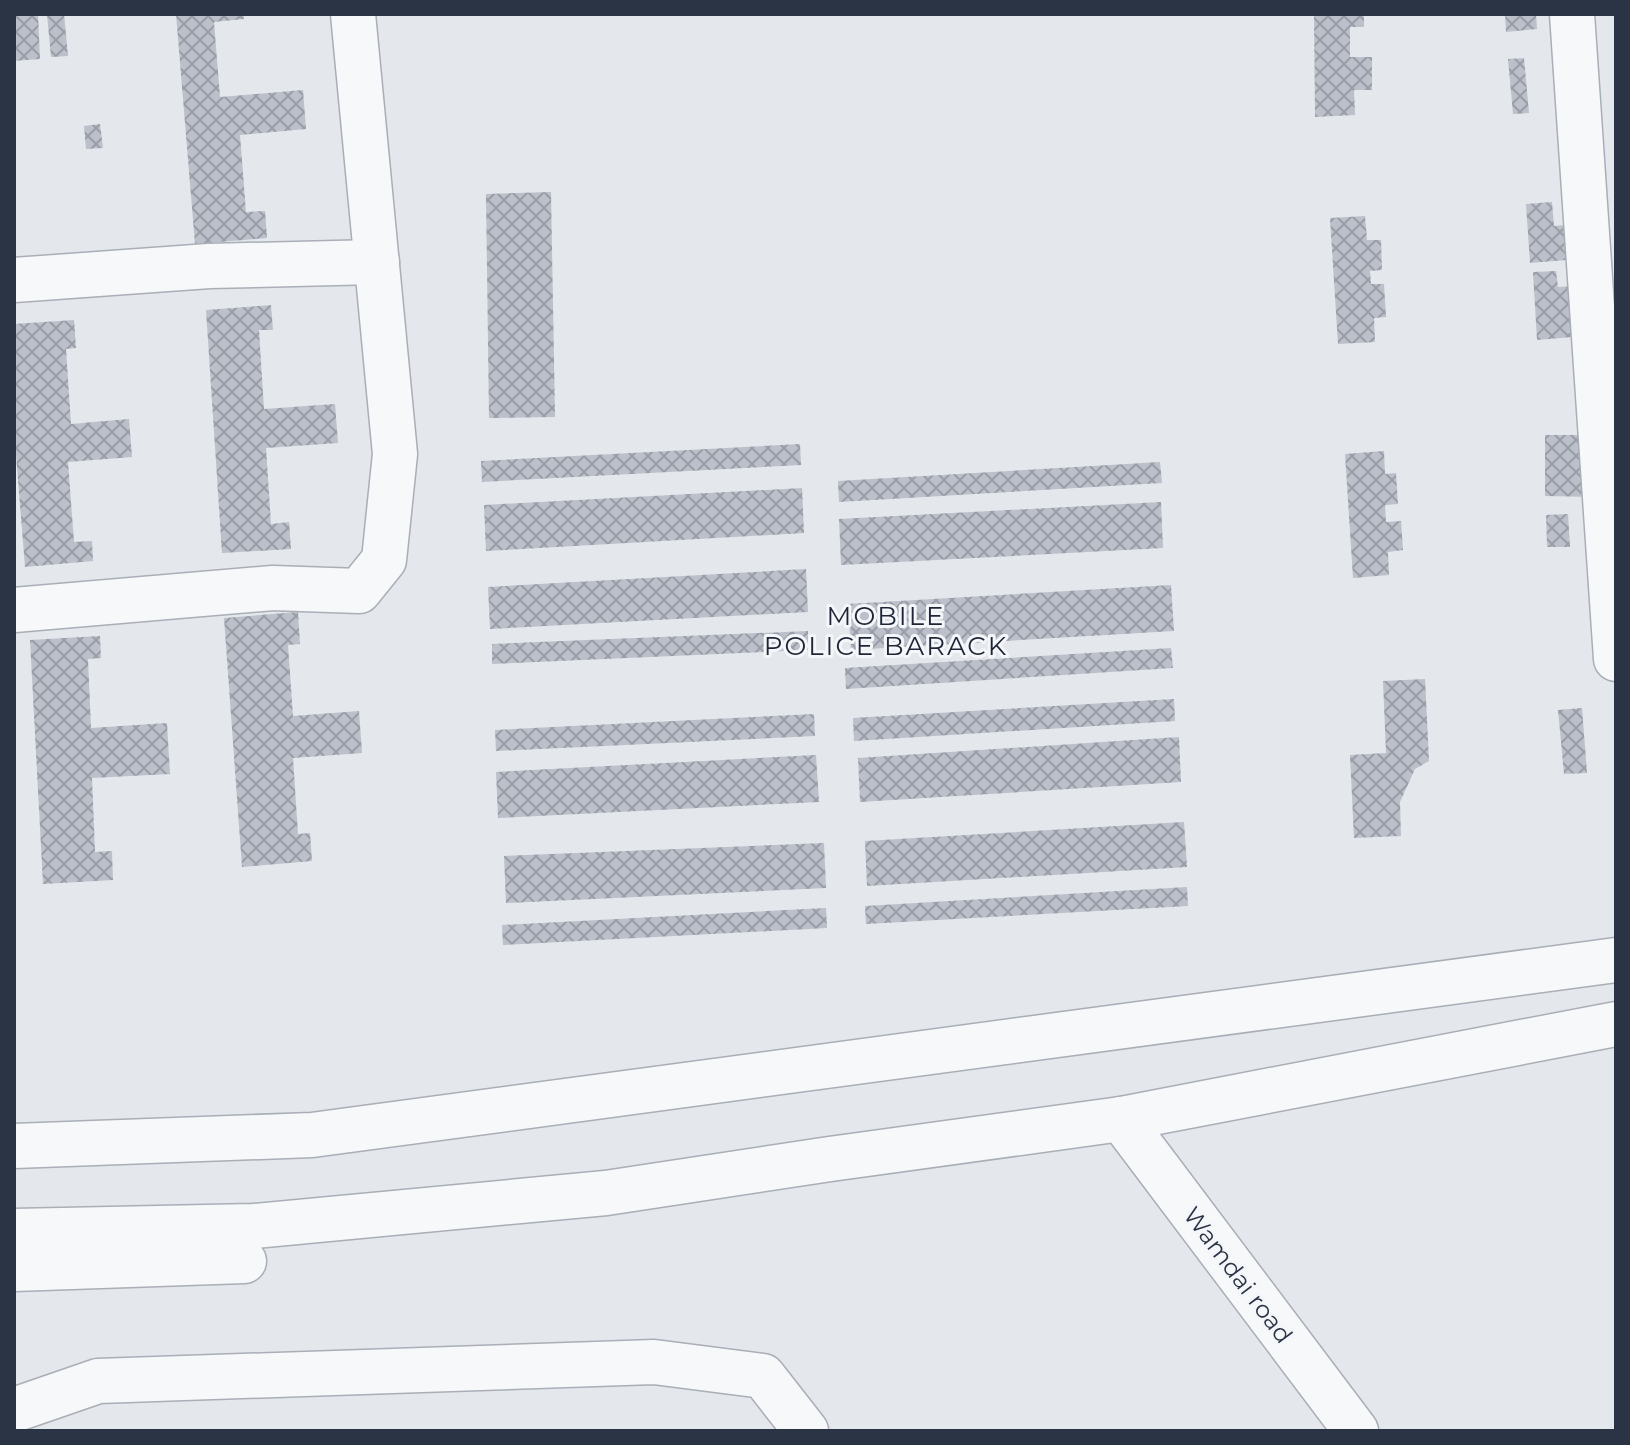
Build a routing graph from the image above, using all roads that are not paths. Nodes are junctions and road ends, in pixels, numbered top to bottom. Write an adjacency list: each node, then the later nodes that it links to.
1 (353, 14): 3 (street)
2 (1572, 14): 6 (street)
3 (377, 262): 4 (street); 5 (street)
4 (14, 280)
5 (14, 610)
6 (1616, 659)
7 (1616, 960): 10 (street)
8 (1616, 1024): 9 (street)
9 (1121, 1119): 11 (street); 16 (street, Wamdai road)
10 (14, 1146)
11 (14, 1231)
12 (244, 1261): 13 (street)
13 (14, 1269)
14 (14, 1410): 15 (street)
15 (806, 1431)
16 (1356, 1431)

